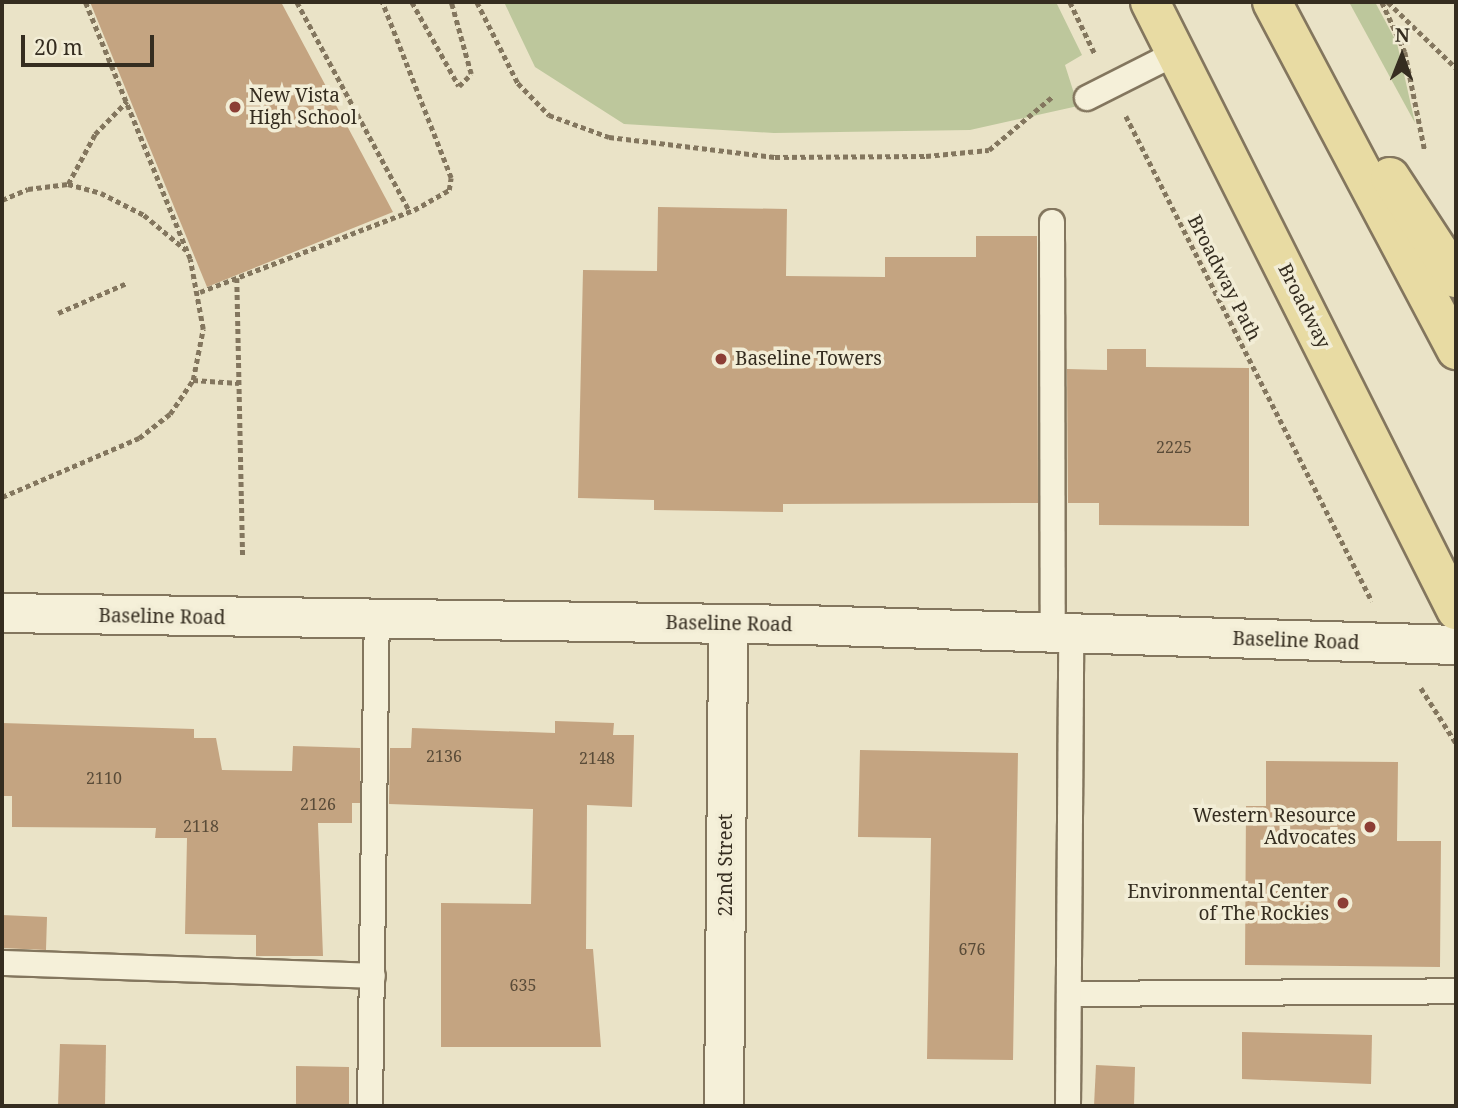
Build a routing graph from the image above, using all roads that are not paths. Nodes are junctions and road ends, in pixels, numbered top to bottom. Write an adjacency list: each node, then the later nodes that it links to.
1 (1150, 2): 4 (main road, Broadway)
2 (1272, 2): 8 (main road)
3 (1279, 2): 7 (main road)
4 (1176, 53): 5 (lane); 9 (main road, Broadway)
5 (1087, 98)
6 (1052, 222): 13 (lane)
7 (1456, 278)
8 (1456, 351)
9 (1456, 610)
10 (2, 613): 11 (street, Baseline Road)
11 (377, 622): 12 (street, Baseline Road); 16 (lane)
12 (728, 624): 13 (street, Baseline Road); 20 (street, 22nd Street)
13 (1062, 632): 14 (street, Baseline Road); 18 (lane)
14 (1456, 645)
15 (2, 963): 16 (lane)
16 (373, 976): 19 (lane)
17 (1456, 991): 18 (lane)
18 (1069, 994): 21 (lane)
19 (370, 1106)
20 (724, 1106)
21 (1068, 1106)

